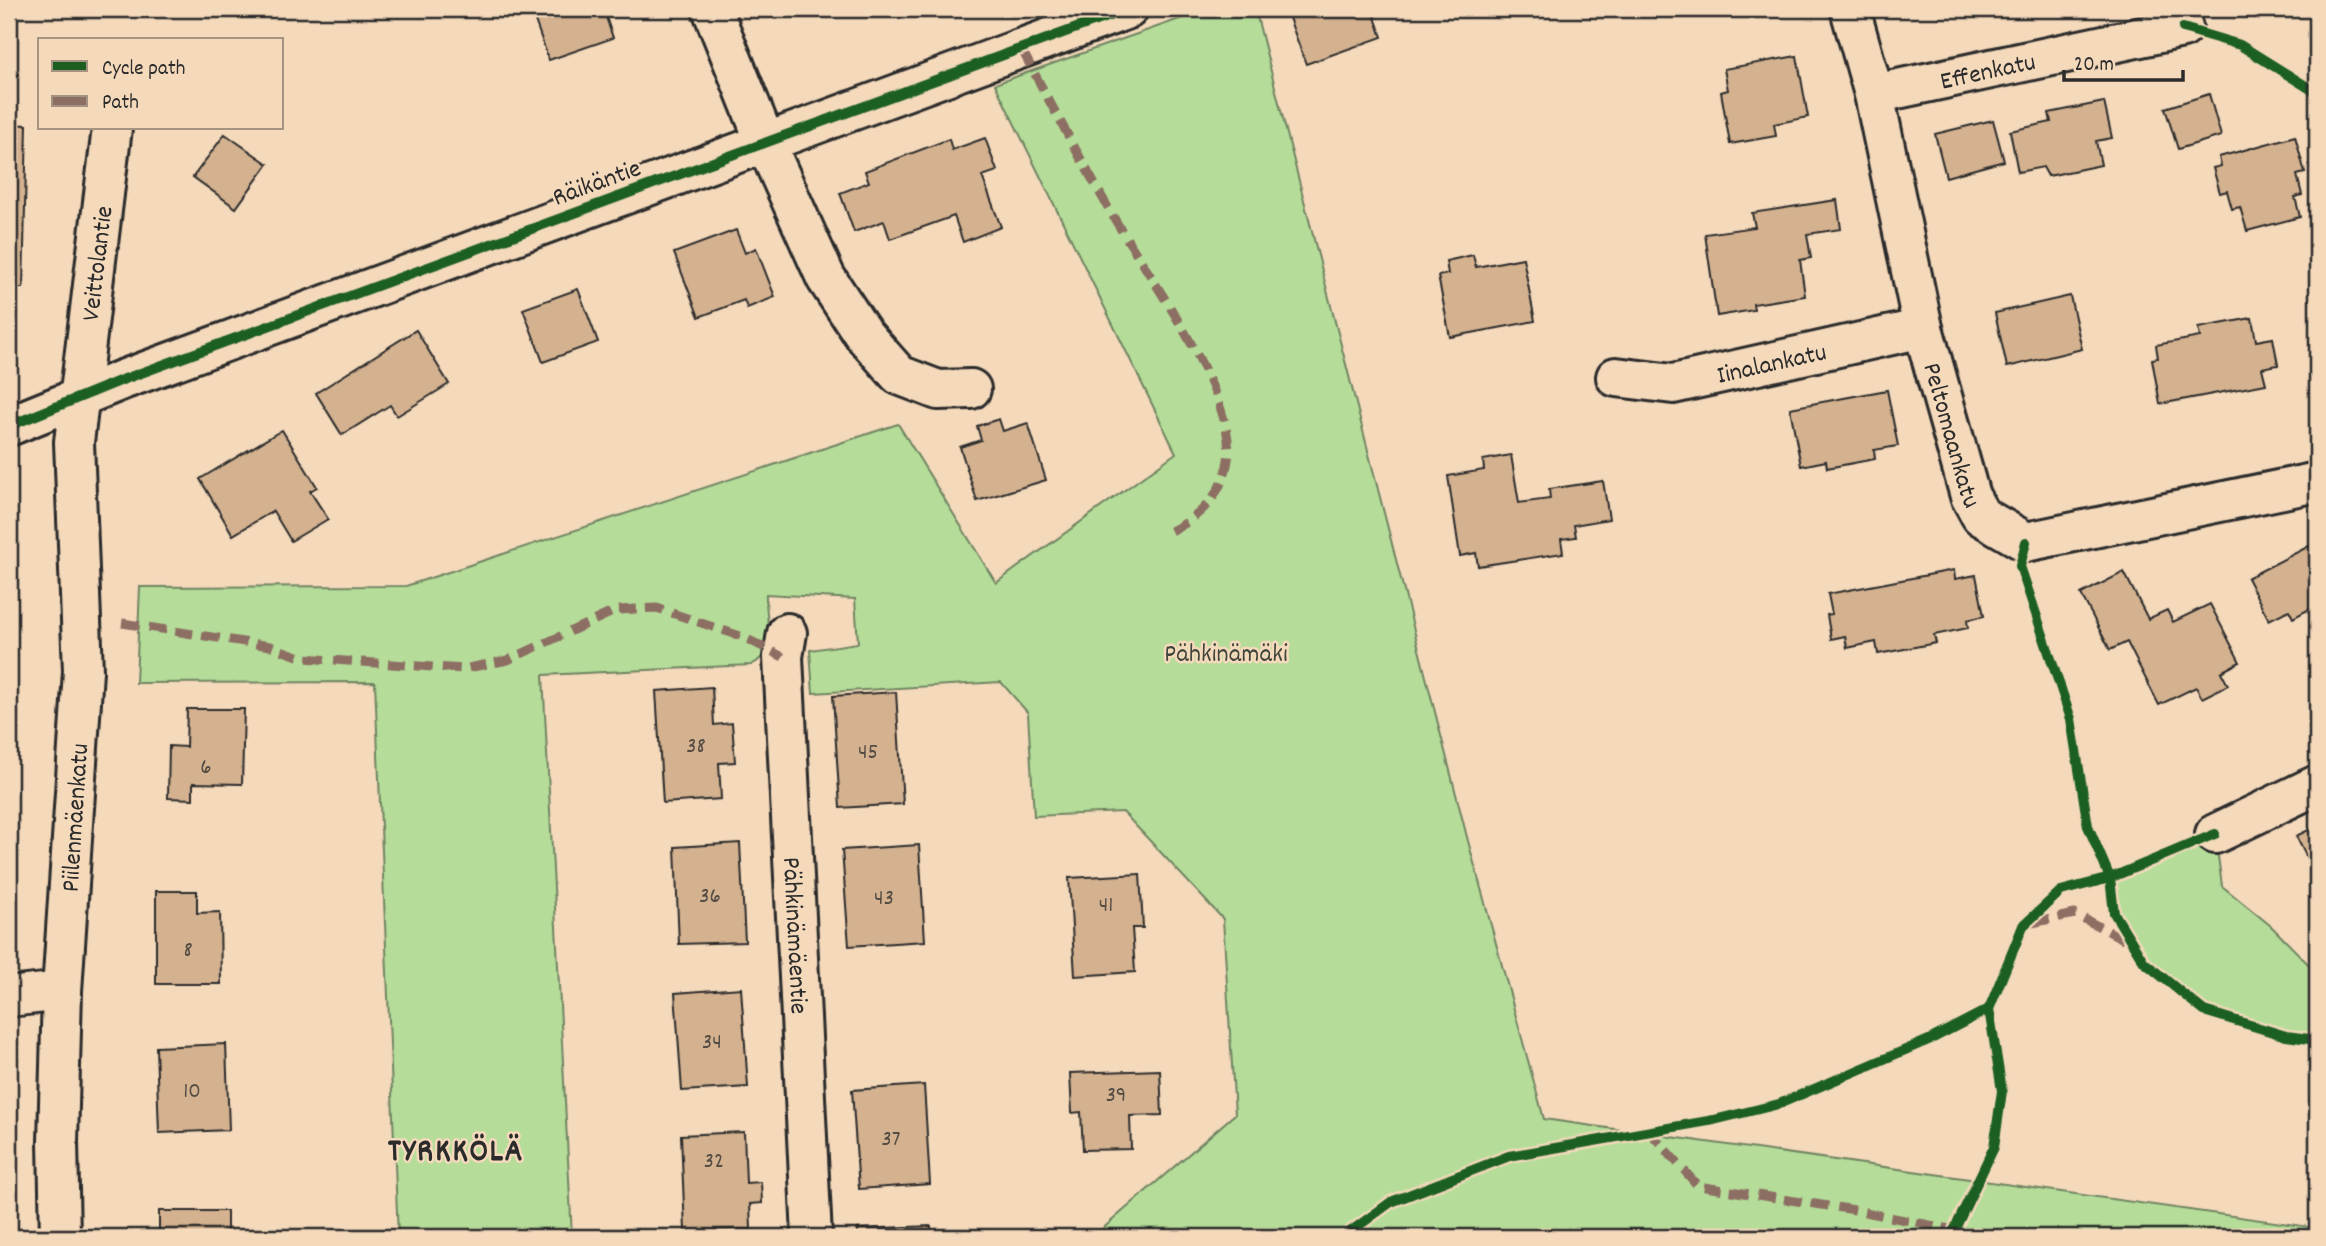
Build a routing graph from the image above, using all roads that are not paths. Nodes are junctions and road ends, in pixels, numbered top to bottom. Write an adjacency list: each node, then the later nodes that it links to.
1 (712, 9): 7 (street)
2 (1128, 9): 7 (street, Räikäntie)
3 (1850, 9): 5 (street, Peltomaankatu)
4 (2183, 28): 5 (street, Effenkatu)
5 (1874, 94): 8 (street, Peltomaankatu)
6 (112, 130): 11 (street, Veittolantie)
7 (766, 144): 10 (street); 11 (street, Räikäntie)
8 (1923, 328): 9 (street, Iinalankatu); 13 (street, Peltomaankatu)
9 (1616, 377)
10 (971, 389)
11 (79, 397): 12 (street, Räikäntie); 17 (street, Piilenmäenkatu)
12 (9, 426)
13 (2317, 482)
14 (787, 633): 20 (street, Pähkinämäentie)
15 (2317, 785): 16 (street)
16 (2215, 834)
17 (62, 991): 18 (street); 19 (street, Piilenmäenkatu)
18 (9, 997)
19 (60, 1237)
20 (812, 1237)

